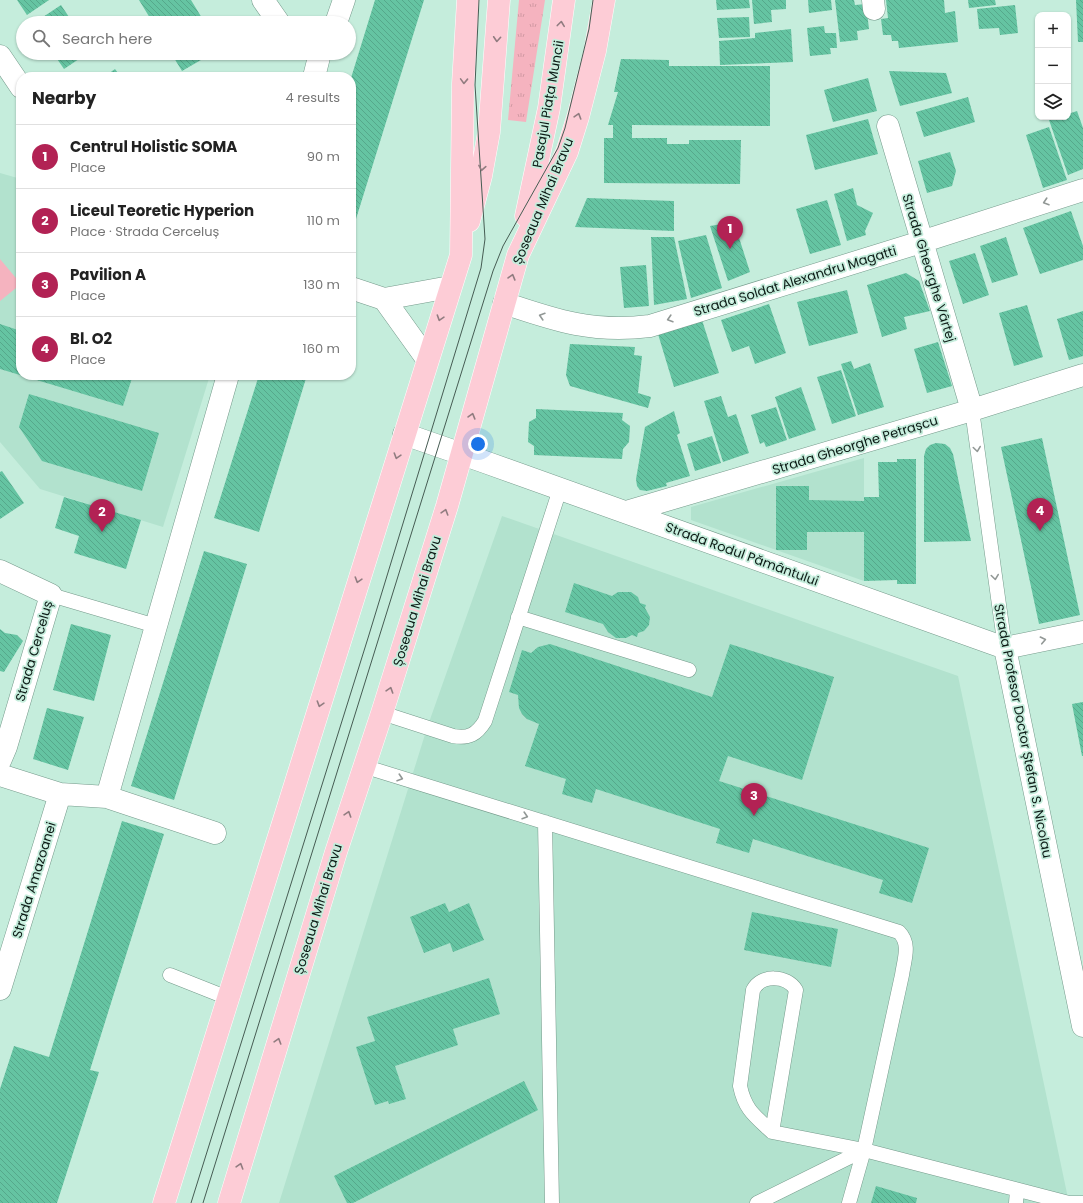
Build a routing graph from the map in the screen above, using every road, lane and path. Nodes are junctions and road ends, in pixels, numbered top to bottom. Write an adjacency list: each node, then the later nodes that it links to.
1 (263, 0): 7 (street)
2 (344, 0): 8 (street)
3 (468, 0): 16 (main road, one-way to 16)
4 (499, 0): 16 (main road, one-way to 16)
5 (564, 0): 17 (main road, Pasajul Piața Muncii, one-way to 5)
6 (604, 0): 17 (main road, Șoseaua Mihai Bravu, one-way to 6)
7 (274, 16)
8 (338, 16)
9 (0, 56): 12 (street)
10 (318, 60): 11 (street)
11 (315, 72)
12 (16, 80)
13 (888, 126): 15 (street, Strada Gheorghe Vârtej)
14 (1083, 190): 15 (street, Strada Soldat Alexandru Magatti, one-way to 15)
15 (921, 242): 21 (street, Strada Soldat Alexandru Magatti, one-way to 21); 25 (street, Strada Gheorghe Vârtej)
16 (461, 255): 18 (main road)
17 (518, 255): 21 (main road, Șoseaua Mihai Bravu, one-way to 17)
18 (450, 287): 20 (street); 22 (main road, one-way to 22)
19 (356, 290): 20 (street)
20 (384, 298): 22 (street)
21 (504, 303): 27 (main road, Șoseaua Mihai Bravu, one-way to 21)
22 (427, 359): 26 (main road)
23 (1083, 375): 25 (street, Strada Gheorghe Petrașcu)
24 (227, 380): 33 (street)
25 (972, 410): 29 (street, Strada Gheorghe Petrașcu); 35 (lane, Strada Profesor Doctor Ștefan S. Nicolau, one-way to 35)
26 (404, 434): 27 (street, Strada Rodul Pământului); 47 (main road, one-way to 47)
27 (462, 454): 28 (street, Strada Rodul Pământului); 37 (main road, Șoseaua Mihai Bravu, one-way to 27)
28 (560, 489): 29 (street, Strada Rodul Pământului); 32 (lane)
29 (626, 512): 35 (street, Strada Rodul Pământului)
30 (0, 571): 31 (street, Strada Cerceluș)
31 (50, 595): 33 (lane); 38 (street, Strada Cerceluș)
32 (518, 617): 36 (lane); 37 (lane)
33 (156, 626): 42 (street)
34 (1083, 632): 35 (street, one-way to 34)
35 (1005, 648): 48 (street, Strada Profesor Doctor Ștefan S. Nicolau)
36 (689, 670)
37 (382, 713): 39 (main road, Șoseaua Mihai Bravu)
38 (0, 761)
39 (363, 766): 43 (lane, one-way to 43); 53 (main road, Șoseaua Mihai Bravu, one-way to 39)
40 (0, 775): 41 (street)
41 (60, 794): 42 (street); 46 (street, Strada Amazoanei)
42 (107, 797): 44 (street)
43 (545, 822): 50 (lane); 54 (lane)
44 (215, 833)
45 (170, 976): 47 (lane)
46 (0, 989)
47 (228, 998): 52 (main road)
48 (1083, 1026)
49 (772, 1132): 49 (lane); 50 (lane)
50 (864, 1150): 51 (lane); 55 (lane); 56 (lane)
51 (1017, 1196): 57 (lane)
52 (164, 1203)
53 (229, 1203)
54 (552, 1203)
55 (757, 1203)
56 (849, 1203)
57 (1083, 1203)

